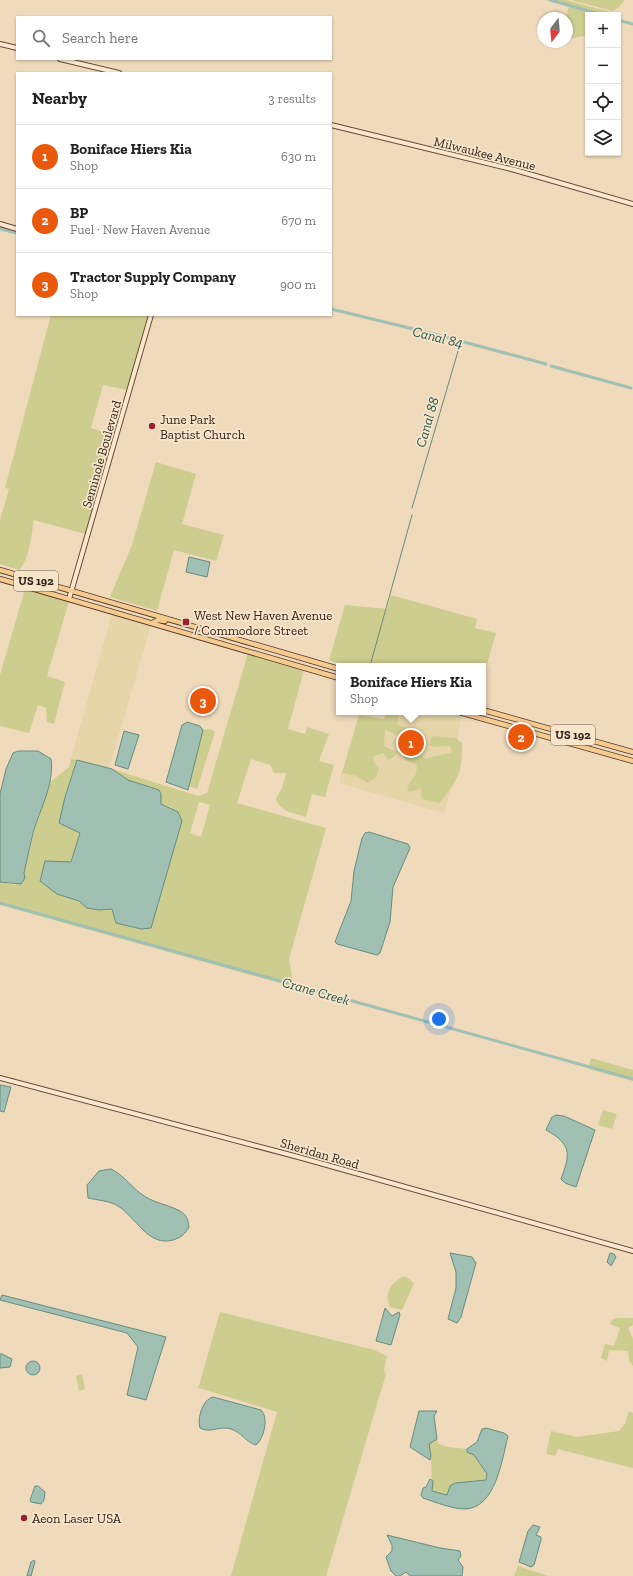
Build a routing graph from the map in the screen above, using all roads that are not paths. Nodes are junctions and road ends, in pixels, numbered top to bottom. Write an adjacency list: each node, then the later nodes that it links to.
1 (0, 44): 2 (street)
2 (16, 48)
3 (64, 60): 4 (street)
4 (115, 72)
5 (332, 125): 6 (street, Milwaukee Avenue)
6 (633, 204)
7 (0, 224): 8 (street)
8 (16, 228)
9 (151, 316): 14 (street, Seminole Boulevard)
10 (0, 570): 12 (main road, US 192)
11 (0, 579): 13 (main road, US 192)
12 (37, 581): 13 (main road); 14 (main road, US 192)
13 (23, 586): 15 (main road, US 192)
14 (72, 591): 15 (street, Seminole Boulevard); 17 (main road, US 192)
15 (69, 599): 16 (main road, US 192)
16 (152, 623): 17 (main road); 19 (main road, US 192)
17 (184, 624): 18 (main road, US 192)
18 (199, 628): 19 (main road); 20 (main road, US 192)
19 (175, 630): 21 (main road, US 192)
20 (241, 640): 21 (main road); 22 (main road, US 192)
21 (224, 644): 23 (main road, US 192)
22 (283, 652): 23 (main road); 24 (main road, US 192)
23 (269, 657): 25 (main road, US 192)
24 (336, 668)
25 (336, 677)
26 (486, 712): 28 (main road, US 192)
27 (477, 715): 29 (main road, US 192)
28 (516, 719): 29 (main road); 30 (main road, US 192)
29 (511, 727): 31 (main road, US 192)
30 (580, 737): 31 (main road); 32 (main road, US 192)
31 (566, 742): 33 (main road, US 192)
32 (611, 746): 33 (main road); 34 (main road, US 192)
33 (598, 752): 36 (main road, US 192)
34 (633, 752)
35 (633, 757): 36 (main road)
36 (625, 759): 37 (main road, US 192)
37 (633, 761)
38 (0, 1078): 39 (street, Sheridan Road)
39 (633, 1251)

